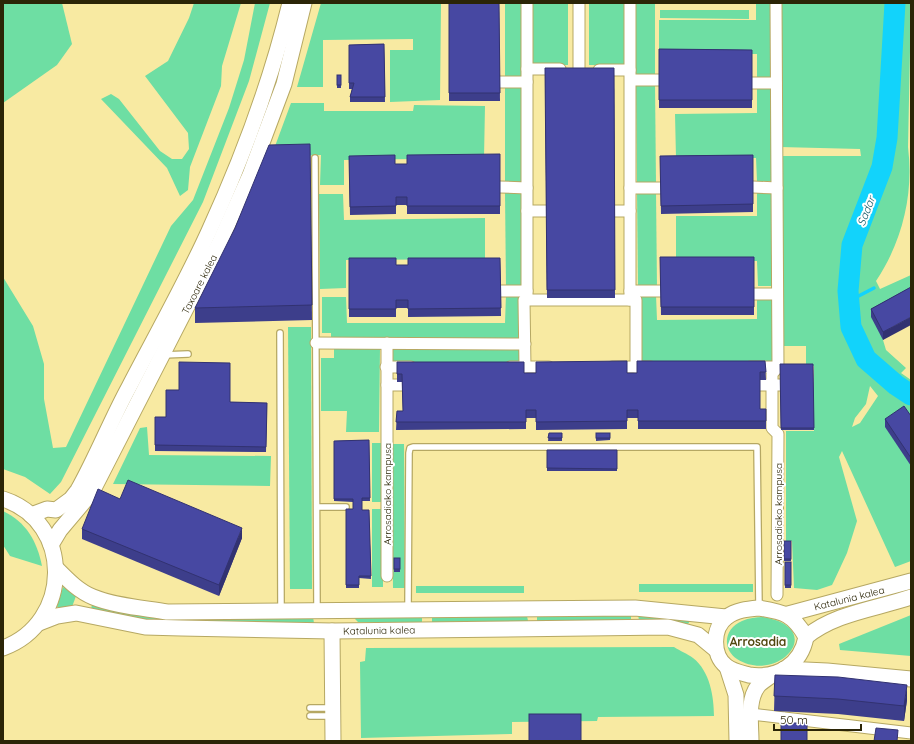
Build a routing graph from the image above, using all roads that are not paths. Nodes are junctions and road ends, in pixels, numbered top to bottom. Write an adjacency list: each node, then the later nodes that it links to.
1 (290, 3): 59 (street, Taxoare kalea)
2 (304, 3): 36 (street, Taxoare kalea)
3 (527, 3): 7 (street)
4 (579, 3): 8 (street)
5 (630, 3): 9 (street)
6 (776, 3): 14 (street)
7 (527, 69): 8 (street); 12 (street)
8 (579, 69): 9 (street)
9 (630, 75): 10 (street); 19 (street)
10 (659, 80)
11 (500, 82): 12 (street)
12 (527, 82): 18 (street)
13 (752, 83): 14 (street)
14 (776, 83): 21 (street)
15 (315, 158): 33 (lane)
16 (500, 187): 18 (street)
17 (753, 187): 21 (street)
18 (527, 188): 22 (street)
19 (630, 188): 20 (street); 25 (street)
20 (660, 188)
21 (777, 188): 29 (street)
22 (527, 211): 23 (street); 30 (street)
23 (546, 211)
24 (614, 211): 25 (street)
25 (630, 211): 31 (street)
26 (500, 291): 30 (street)
27 (660, 291): 31 (street)
28 (754, 294): 29 (street)
29 (777, 294): 47 (street)
30 (527, 295): 31 (street); 35 (street)
31 (630, 296): 44 (street)
32 (280, 333): 67 (lane)
33 (316, 343): 34 (street); 57 (lane)
34 (387, 343): 35 (street); 38 (street, Arrosadiako kampusa)
35 (525, 344): 41 (street)
36 (163, 354): 37 (lane); 60 (street, Taxoare kalea)
37 (188, 354)
38 (386, 367): 39 (street); 50 (street, Arrosadiako kampusa)
39 (425, 367)
40 (502, 367): 41 (street)
41 (527, 367): 42 (street); 48 (street)
42 (558, 367)
43 (602, 367): 44 (street)
44 (634, 367): 45 (street); 49 (street)
45 (659, 367)
46 (735, 367): 47 (street)
47 (778, 367): 53 (street, Arrosadiako kampusa)
48 (531, 381)
49 (632, 381)
50 (387, 385): 51 (street); 62 (street, Arrosadiako kampusa)
51 (402, 385)
52 (760, 385): 53 (street)
53 (776, 385): 55 (street, Arrosadiako kampusa)
54 (760, 414): 55 (street)
55 (776, 414): 64 (street, Arrosadiako kampusa)
56 (3, 499): 59 (street)
57 (317, 507): 58 (lane); 68 (lane)
58 (346, 507)
59 (31, 515): 60 (street)
60 (51, 545): 61 (street)
61 (56, 568): 67 (street, Katalunia kalea); 72 (street)
62 (388, 576)
63 (911, 581): 70 (street, Katalunia kalea)
64 (777, 595)
65 (911, 596): 74 (street, Katalunia kalea)
66 (759, 608): 69 (lane); 70 (street); 71 (street)
67 (281, 610): 68 (street, Katalunia kalea)
68 (317, 610): 69 (street, Katalunia kalea)
69 (408, 610): 71 (street, Katalunia kalea)
70 (788, 614): 74 (street)
71 (726, 618): 76 (street)
72 (39, 622): 73 (street, Katalunia kalea); 75 (street)
73 (332, 631): 76 (street, Katalunia kalea); 83 (street)
74 (805, 641): 79 (street); 80 (street)
75 (6, 647): 77 (street)
76 (715, 649): 78 (street)
77 (3, 662)
78 (727, 667): 80 (street); 88 (street)
79 (827, 671): 80 (street); 81 (street)
80 (778, 672): 84 (street)
81 (911, 679)
82 (310, 708): 83 (lane)
83 (333, 712): 85 (lane); 87 (street)
84 (750, 714): 86 (street); 89 (street)
85 (310, 716)
86 (911, 733)
87 (333, 741)
88 (737, 741)
89 (752, 741)

